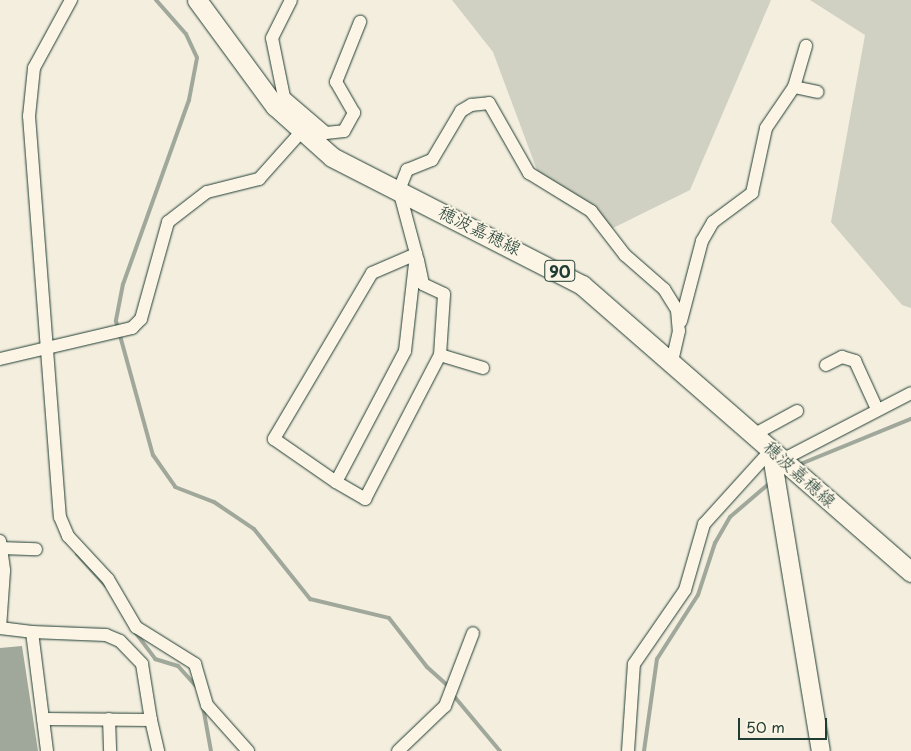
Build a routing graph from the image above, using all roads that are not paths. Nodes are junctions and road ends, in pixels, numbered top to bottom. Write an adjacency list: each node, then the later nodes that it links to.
1 (71, 0): 13 (street)
2 (197, 0): 8 (main road, 穂波嘉穂線 / 90)
3 (291, 0): 8 (street)
4 (360, 22): 8 (street)
5 (806, 46): 6 (street)
6 (794, 87): 7 (street); 12 (street)
7 (817, 92)
8 (280, 102): 9 (main road, 穂波嘉穂線 / 90)
9 (301, 132): 10 (main road, 穂波嘉穂線 / 90); 13 (street)
10 (399, 190): 11 (street); 12 (street); 16 (main road, 穂波嘉穂線 / 90)
11 (416, 254): 14 (street); 24 (street); 24 (street)
12 (679, 331): 16 (street)
13 (46, 345): 15 (street); 37 (street)
14 (440, 355): 18 (street); 24 (street)
15 (0, 359)
16 (672, 362): 22 (main road, 穂波嘉穂線 / 90)
17 (826, 365): 20 (street)
18 (483, 368)
19 (911, 393): 20 (street)
20 (877, 409): 23 (street)
21 (797, 411): 22 (street)
22 (755, 434): 23 (main road, 穂波嘉穂線 / 90)
23 (776, 455): 27 (main road, 穂波嘉穂線 / 90); 39 (street); 40 (street)
24 (336, 482)
25 (0, 545): 26 (street); 28 (street)
26 (36, 549)
27 (911, 572)
28 (0, 628): 29 (street)
29 (32, 632): 31 (street); 33 (street)
30 (473, 633): 38 (street)
31 (43, 719): 32 (street); 34 (street)
32 (109, 719): 33 (street); 35 (street)
33 (151, 720): 36 (street)
34 (47, 751)
35 (110, 751)
36 (158, 751)
37 (248, 751)
38 (398, 751)
39 (628, 751)
40 (822, 751)

